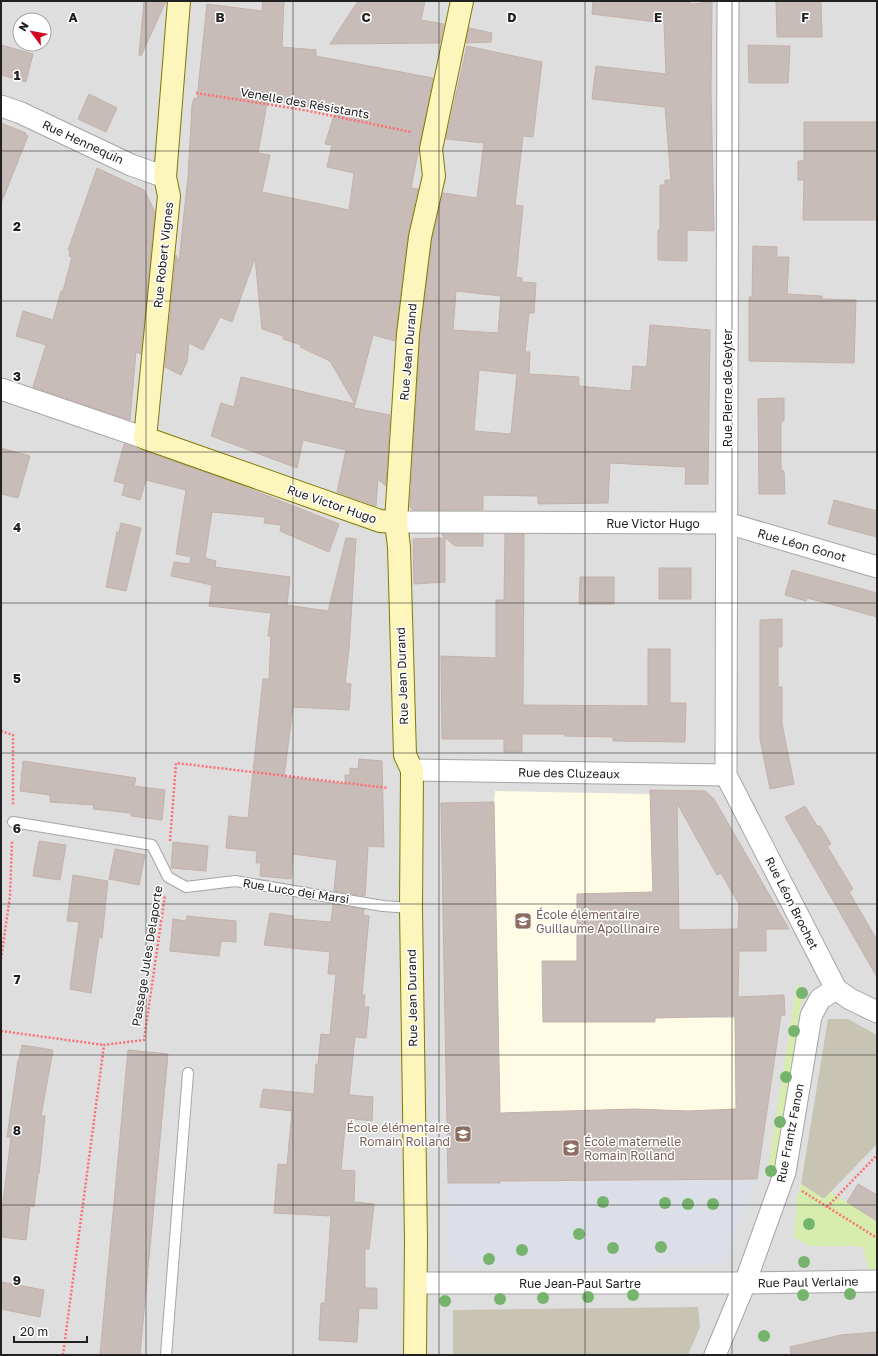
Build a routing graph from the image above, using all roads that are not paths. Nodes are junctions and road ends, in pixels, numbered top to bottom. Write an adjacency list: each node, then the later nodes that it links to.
1 (179, 1): 5 (street, Rue Robert Vignes)
2 (462, 1): 8 (street, Rue Jean Durand)
3 (728, 1): 9 (street, Rue Pierre de Geyter)
4 (1, 106): 5 (street, Rue Hennequin)
5 (165, 176): 7 (street, Rue Robert Vignes)
6 (1, 389): 7 (street, Rue Victor Hugo)
7 (145, 438): 8 (street, Rue Victor Hugo)
8 (396, 522): 9 (street, Rue Victor Hugo); 11 (street, Rue Jean Durand)
9 (727, 523): 10 (street, Rue Léon Gonot); 12 (street, Rue Pierre de Geyter)
10 (877, 567)
11 (412, 770): 12 (street, Rue des Cluzeaux); 14 (street, Rue Jean Durand)
12 (726, 775): 15 (street, Rue Léon Brochet)
13 (13, 822): 14 (lane, Rue Luco dei Marsi)
14 (411, 908): 19 (street, Rue Jean Durand)
15 (836, 989): 16 (street, Rue Léon Brochet); 20 (street, Rue Frantz Fanon)
16 (877, 1012)
17 (188, 1073): 21 (lane)
18 (877, 1281): 20 (street, Rue Paul Verlaine)
19 (416, 1283): 20 (street, Rue Jean-Paul Sartre); 22 (street, Rue Jean Durand)
20 (745, 1283): 23 (street, Rue Paul Verlaine)
21 (166, 1355)
22 (415, 1355)
23 (716, 1355)

